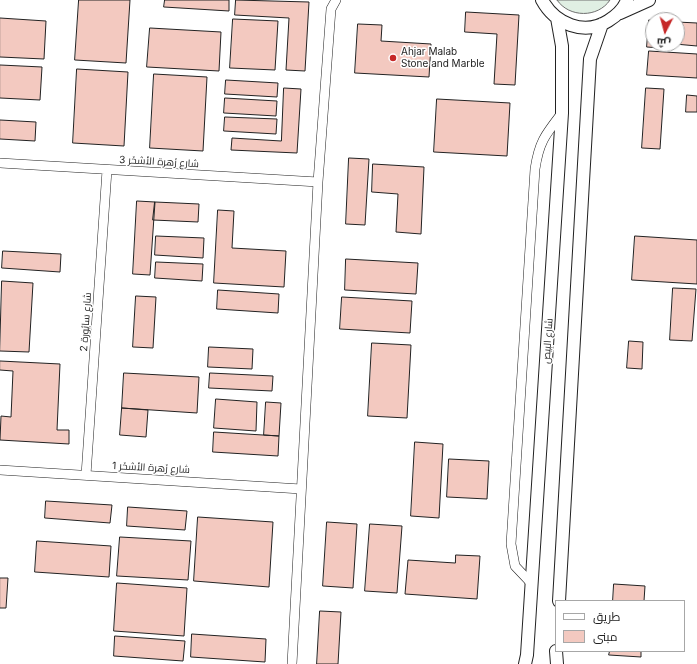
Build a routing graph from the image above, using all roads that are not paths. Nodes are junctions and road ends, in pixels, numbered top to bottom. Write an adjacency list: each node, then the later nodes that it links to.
1 (336, 0): 5 (street)
2 (542, 0): 7 (street)
3 (627, 0): 6 (street)
4 (649, 0): 6 (street)
5 (329, 4): 12 (street)
6 (616, 16): 8 (street)
7 (556, 18): 8 (street); 9 (street, شارع البِيص)
8 (602, 24): 17 (street)
9 (562, 113): 16 (street, شارع البِيص); 16 (street)
10 (0, 163): 11 (street, شارع زَهرة الأشخَر 3)
11 (107, 170): 12 (street, شارع زَهرة الأشخَر 3); 14 (street, شارع سايُورة 2)
12 (318, 182): 15 (street)
13 (0, 470): 14 (street, شارع زَهرة الأشخَر 1)
14 (86, 476): 15 (street, شارع زَهرة الأشخَر 1)
15 (301, 488): 19 (street)
16 (532, 584): 20 (street, شارع البِيص)
17 (559, 600)
18 (556, 652): 21 (street)
19 (292, 664)
20 (525, 664)
21 (558, 664)

